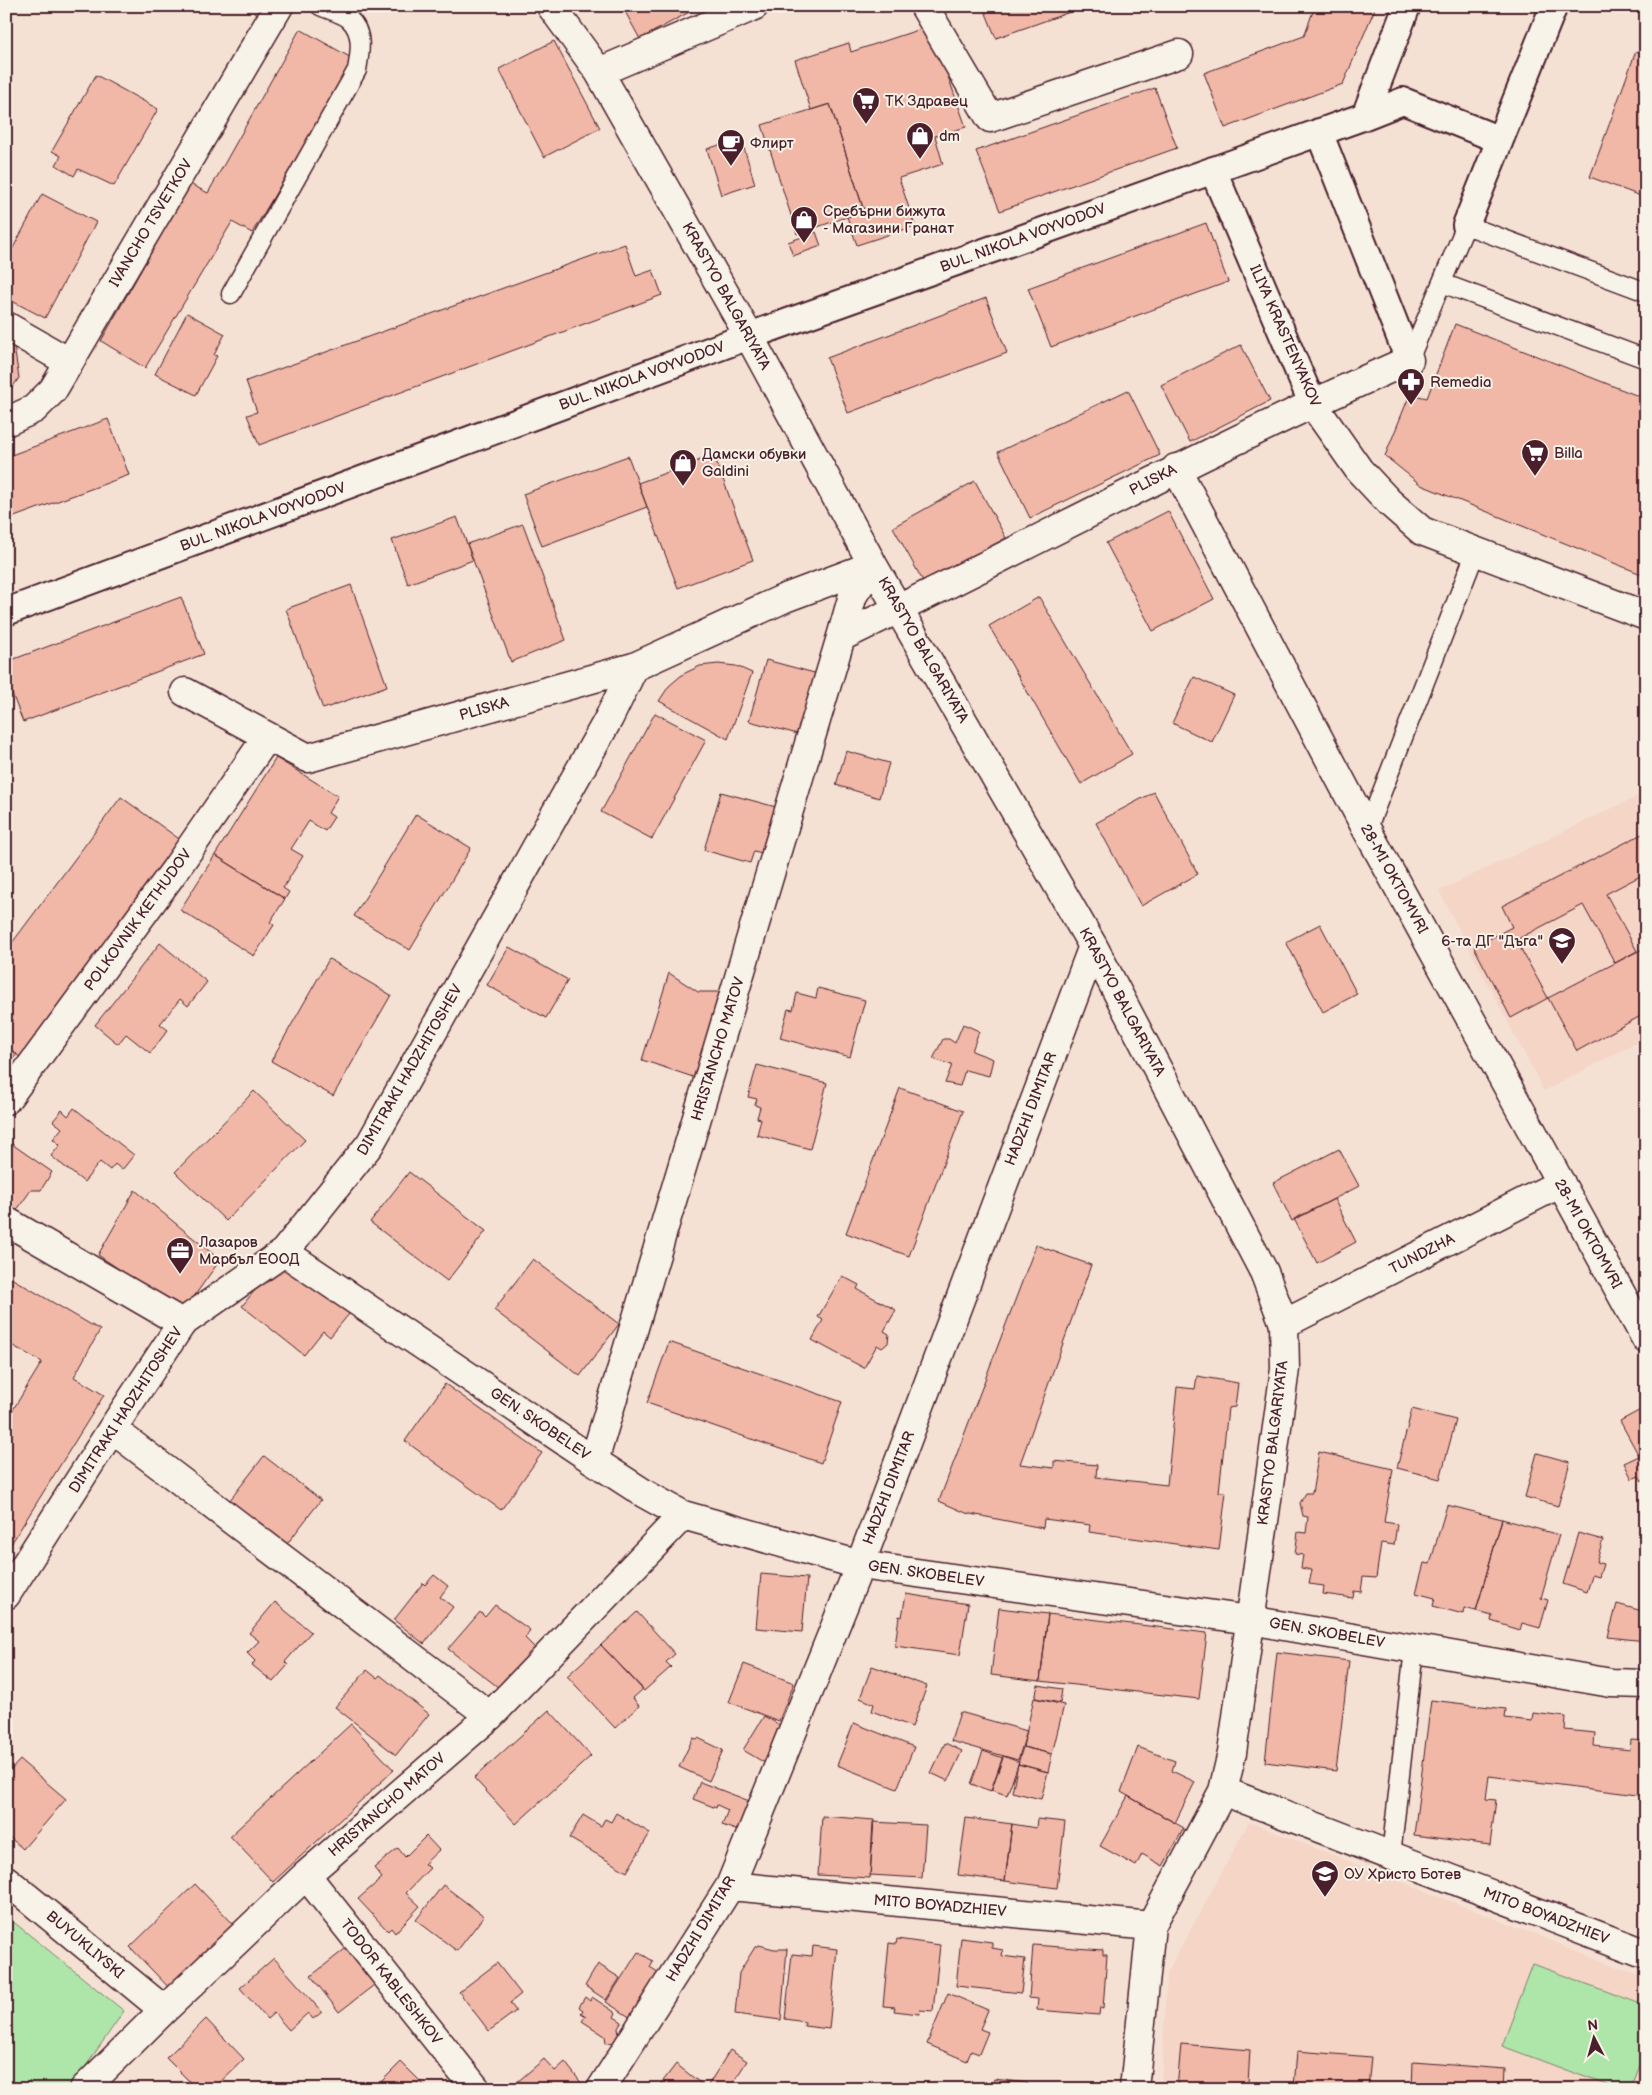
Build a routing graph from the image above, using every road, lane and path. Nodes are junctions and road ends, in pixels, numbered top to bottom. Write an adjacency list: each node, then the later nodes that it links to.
1 (279, 6): 22 (street, IVANCHO TSVETKOV)
2 (320, 6): 17 (lane)
3 (551, 6): 9 (street, KRASTYO BALGARIYATA)
4 (754, 6): 9 (street)
5 (924, 6): 8 (street)
6 (1407, 6): 10 (street)
7 (1554, 6): 12 (street)
8 (1179, 54)
9 (599, 72): 19 (street, KRASTYO BALGARIYATA)
10 (1366, 116): 11 (street, BUL. NIKOLA VOYVODOV); 12 (street, BUL. NIKOLA VOYVODOV)
11 (1319, 132): 13 (street, BUL. NIKOLA VOYVODOV); 21 (street)
12 (1500, 140): 14 (street)
13 (1212, 170): 19 (street, BUL. NIKOLA VOYVODOV); 23 (street, ILIYA KRASTENYAKOV)
14 (1466, 225): 15 (lane); 16 (lane)
15 (1442, 283): 20 (lane); 21 (lane)
16 (1646, 292)
17 (231, 294)
18 (6, 326): 22 (street)
19 (749, 336): 27 (street, KRASTYO BALGARIYATA); 29 (street, BUL. NIKOLA VOYVODOV)
20 (1646, 359)
21 (1409, 360): 23 (street, PLISKA)
22 (68, 362): 24 (street, IVANCHO TSVETKOV)
23 (1312, 402): 25 (street, PLISKA); 26 (street, ILIYA KRASTENYAKOV)
24 (6, 422)
25 (1176, 468): 28 (street, PLISKA); 35 (street, 28-MI OKTOMVRI)
26 (1476, 551): 30 (street, ILIYA KRASTENYAKOV); 35 (lane)
27 (873, 565): 28 (street, KRASTYO BALGARIYATA); 31 (street, HRISTANCHO MATOV); 32 (street, PLISKA)
28 (900, 608): 31 (street); 36 (street, KRASTYO BALGARIYATA)
29 (6, 612)
30 (1646, 616)
31 (841, 637): 45 (street, HRISTANCHO MATOV)
32 (634, 667): 34 (street, PLISKA); 40 (street, DIMITRAKI HADZHITOSHEV)
33 (185, 692): 34 (street, PLISKA)
34 (267, 737): 37 (street, POLKOVNIK KETHUDOV)
35 (1367, 830): 38 (street, 28-MI OKTOMVRI)
36 (1093, 946): 42 (street, KRASTYO BALGARIYATA); 47 (street, HADZHI DIMITAR)
37 (6, 1100)
38 (1561, 1183): 42 (street, TUNDZHA); 43 (street, 28-MI OKTOMVRI)
39 (6, 1221): 41 (street)
40 (284, 1252): 41 (street, DIMITRAKI HADZHITOSHEV); 45 (street, GEN. SKOBELEV)
41 (182, 1323): 44 (street, DIMITRAKI HADZHITOSHEV)
42 (1284, 1324): 49 (street, KRASTYO BALGARIYATA)
43 (1646, 1339)
44 (112, 1429): 48 (street, DIMITRAKI HADZHITOSHEV); 52 (street)
45 (594, 1461): 46 (street, GEN. SKOBELEV)
46 (683, 1515): 47 (street, GEN. SKOBELEV); 52 (street, HRISTANCHO MATOV)
47 (860, 1565): 49 (street, GEN. SKOBELEV); 57 (street, HADZHI DIMITAR)
48 (6, 1596)
49 (1250, 1620): 50 (street, GEN. SKOBELEV); 53 (street, KRASTYO BALGARIYATA)
50 (1414, 1648): 51 (street, GEN. SKOBELEV); 54 (lane)
51 (1646, 1684)
52 (490, 1716): 55 (street, HRISTANCHO MATOV)
53 (1223, 1791): 54 (street, MITO BOYADZHIEV); 58 (street, KRASTYO BALGARIYATA)
54 (1390, 1856): 59 (street, MITO BOYADZHIEV)
55 (306, 1875): 60 (street, HRISTANCHO MATOV); 62 (street, TODOR KABLESHKOV)
56 (6, 1880): 60 (street, BUYUKLIYSKI)
57 (730, 1886): 58 (street, MITO BOYADZHIEV); 63 (street, HADZHI DIMITAR)
58 (1151, 1926): 64 (street, KRASTYO BALGARIYATA)
59 (1646, 1954)
60 (164, 2010): 61 (street, HRISTANCHO MATOV)
61 (84, 2089)
62 (476, 2089)
63 (601, 2089)
64 (1134, 2089)

